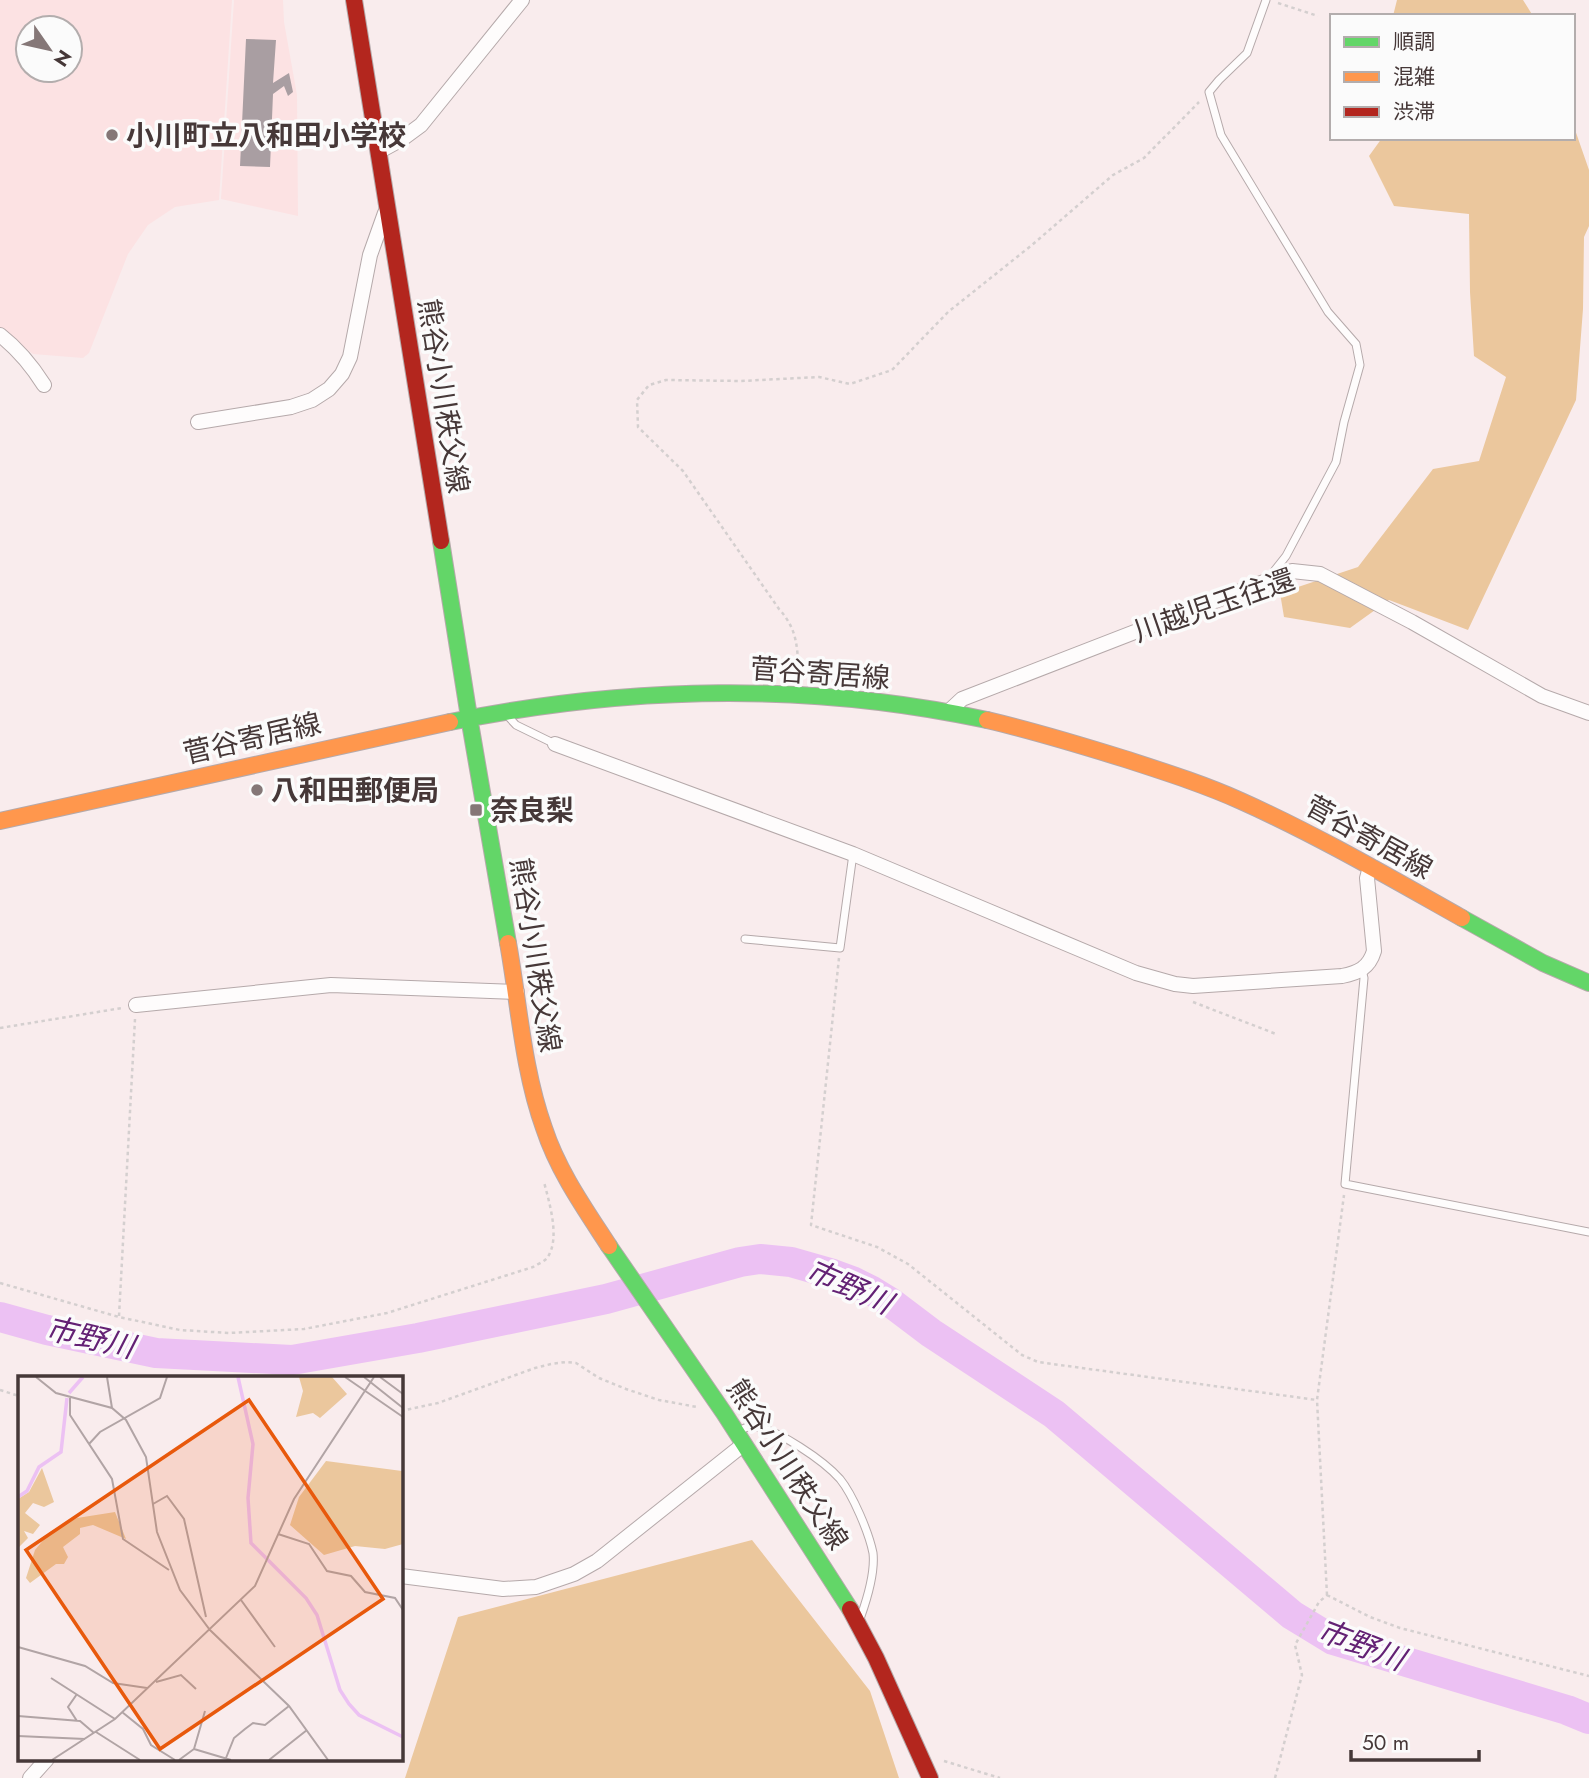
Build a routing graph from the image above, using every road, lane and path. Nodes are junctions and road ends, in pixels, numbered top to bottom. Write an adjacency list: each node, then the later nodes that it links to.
1 (354, 0): 6 (main road, 熊谷小川秩父線)
2 (522, 0): 6 (street)
3 (1267, 0): 4 (path); 5 (lane)
4 (1318, 16)
5 (1209, 92): 11 (lane); 12 (path)
6 (378, 152): 7 (main road, 熊谷小川秩父線)
7 (387, 206): 10 (street); 16 (main road, 熊谷小川秩父線)
8 (0, 335): 9 (street)
9 (44, 386)
10 (198, 422)
11 (1267, 581): 14 (street, 川越児玉往還); 15 (street, 川越児玉往還)
12 (800, 695): 13 (main road, 菅谷寄居線); 14 (main road, 菅谷寄居線)
13 (504, 712): 16 (main road, 菅谷寄居線); 17 (lane)
14 (947, 712): 20 (main road, 菅谷寄居線)
15 (1589, 713)
16 (469, 717): 18 (main road, 菅谷寄居線); 25 (main road, 熊谷小川秩父線)
17 (555, 744): 19 (street)
18 (0, 821)
19 (853, 854): 22 (lane); 23 (street)
20 (1370, 867): 23 (street); 24 (main road, 菅谷寄居線)
21 (745, 939): 22 (lane)
22 (840, 948): 37 (path)
23 (1363, 970): 31 (lane)
24 (1589, 983)
25 (517, 992): 27 (street); 40 (main road, 熊谷小川秩父線)
26 (1190, 1001): 29 (path)
27 (136, 1012): 28 (path); 34 (path)
28 (0, 1028)
29 (1276, 1034)
30 (542, 1173): 34 (path)
31 (1345, 1184): 32 (lane); 37 (path)
32 (1589, 1232)
33 (0, 1283): 34 (path)
34 (119, 1317)
35 (0, 1390): 36 (path)
36 (18, 1396)
37 (1318, 1399): 42 (path)
38 (698, 1408): 39 (path)
39 (402, 1412)
40 (740, 1437): 41 (street); 43 (main road, 熊谷小川秩父線); 43 (lane)
41 (402, 1576)
42 (1327, 1595): 44 (path); 49 (path)
43 (859, 1623): 46 (main road, 熊谷小川秩父線)
44 (1589, 1675)
45 (46, 1760): 47 (street)
46 (927, 1770): 48 (path)
47 (30, 1778)
48 (1000, 1778)
49 (1275, 1778)

